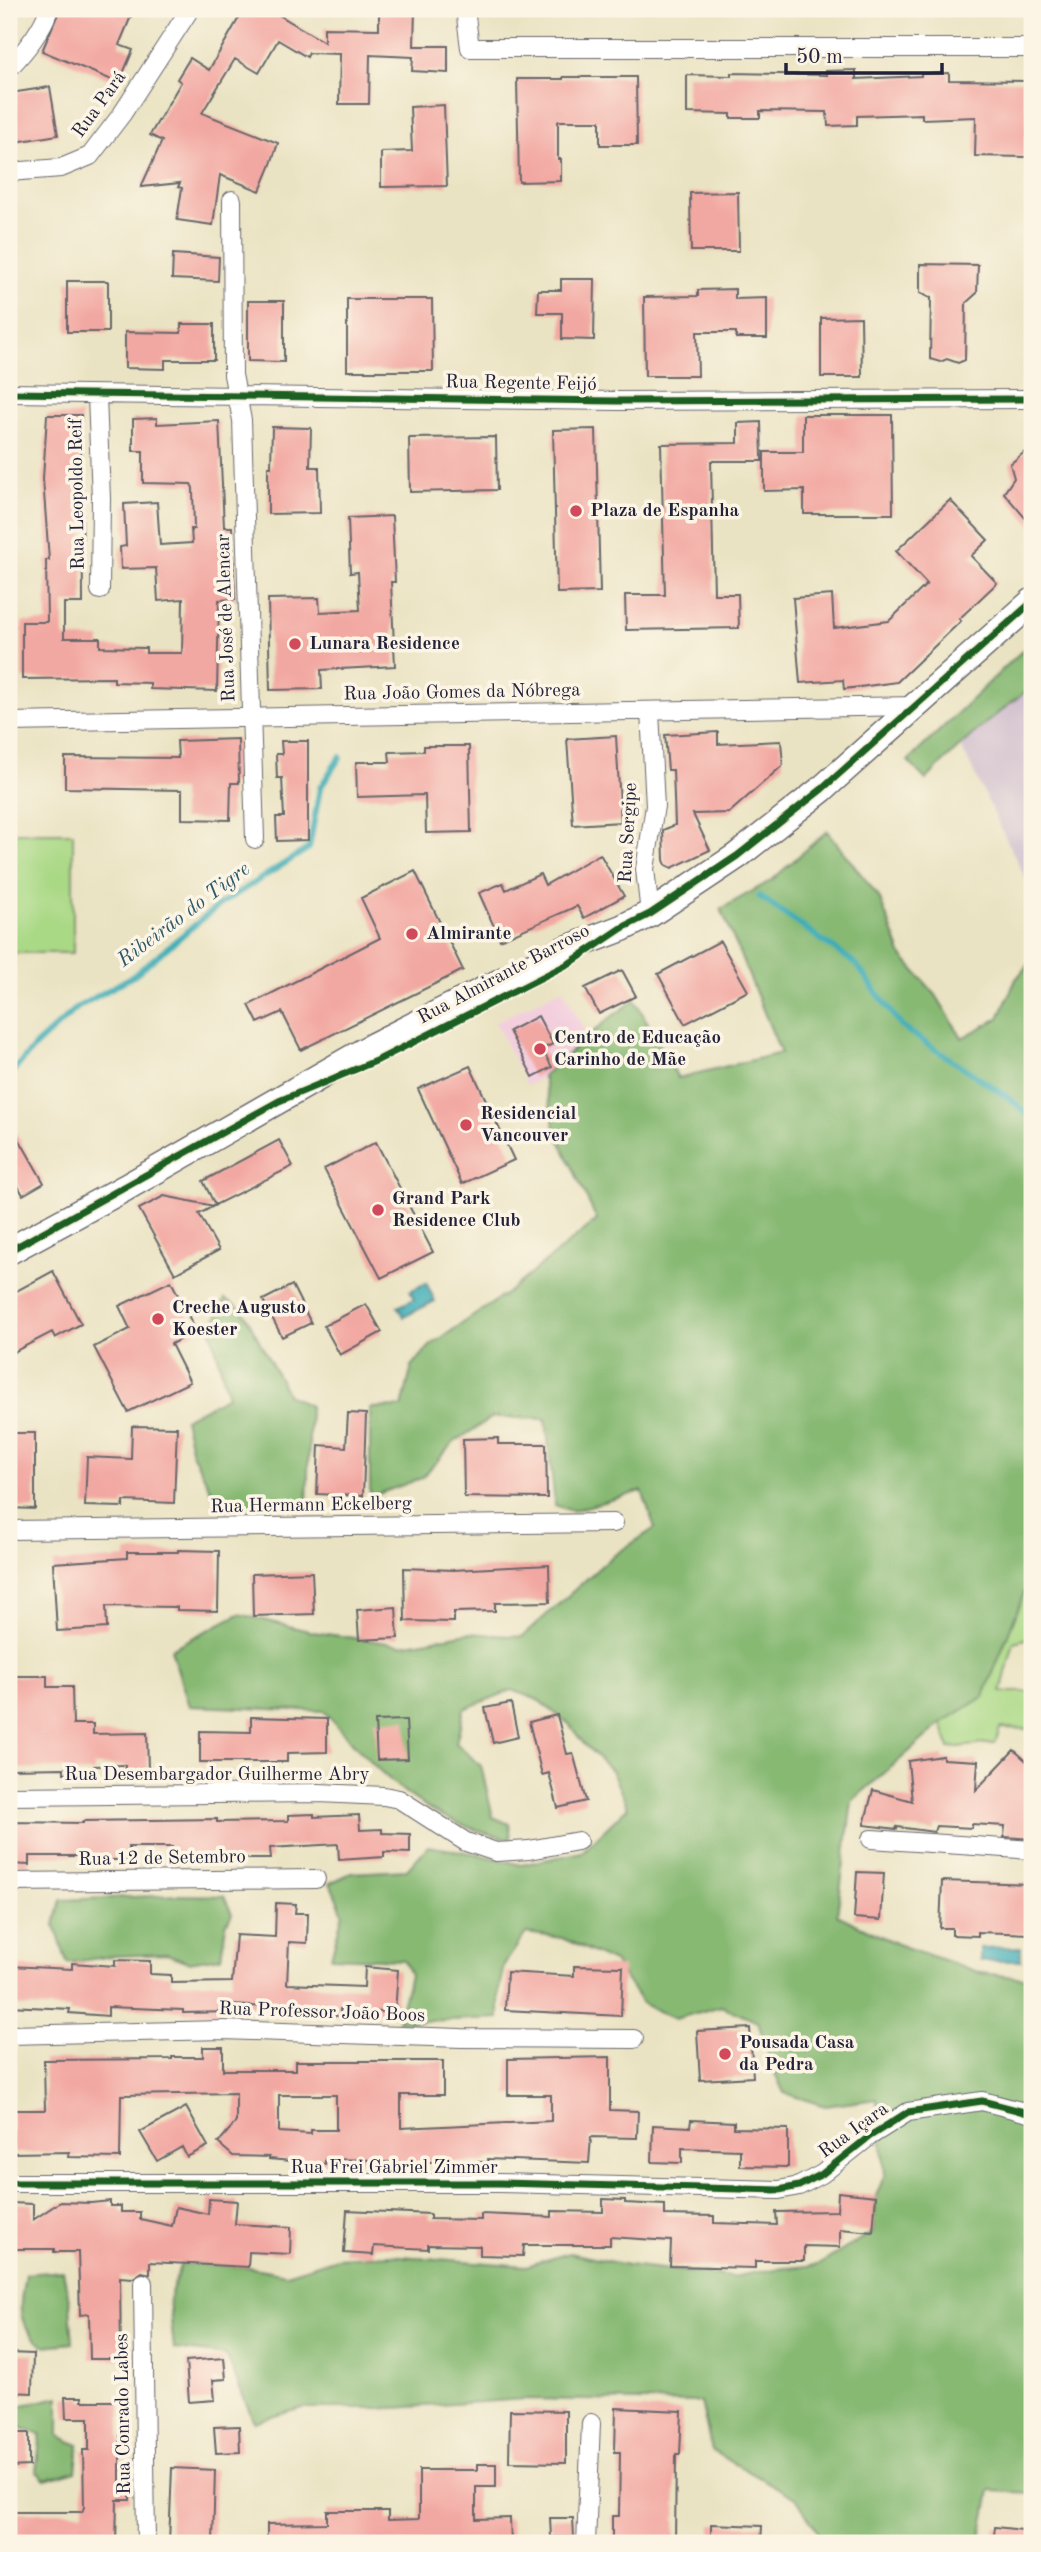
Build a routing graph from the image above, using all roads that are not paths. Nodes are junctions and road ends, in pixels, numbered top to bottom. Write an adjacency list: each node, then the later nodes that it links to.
1 (49, 9): 5 (street)
2 (190, 9): 6 (street, Rua Pará)
3 (465, 9): 4 (street)
4 (1032, 48)
5 (9, 68)
6 (9, 172)
7 (232, 200): 10 (street, Rua José de Alencar)
8 (9, 393): 9 (street, Rua Regente Feijó)
9 (97, 396): 10 (street, Rua Regente Feijó); 12 (street, Rua Leopoldo Reif)
10 (238, 397): 11 (street, Rua Regente Feijó); 16 (street, Rua José de Alencar)
11 (1032, 399)
12 (100, 590)
13 (1032, 602): 14 (main road, Rua Almirante Barroso)
14 (916, 706): 15 (street, Rua João Gomes da Nóbrega); 19 (main road, Rua Almirante Barroso)
15 (650, 712): 16 (street, Rua João Gomes da Nóbrega); 19 (street, Rua Sergipe)
16 (251, 718): 17 (street, Rua João Gomes da Nóbrega); 18 (street, Rua José de Alencar)
17 (9, 722)
18 (255, 839)
19 (650, 914): 20 (main road, Rua Almirante Barroso)
20 (9, 1251)
21 (614, 1523): 22 (street, Rua Hermann Eckelberg)
22 (9, 1530)
23 (9, 1796): 25 (street, Rua Desembargador Guilherme Abry)
24 (871, 1839): 26 (street)
25 (578, 1841)
26 (1032, 1850)
27 (316, 1879): 28 (street, Rua 12 de Setembro)
28 (9, 1882)
29 (9, 2035): 30 (street, Rua Professor João Boos)
30 (634, 2039)
31 (1032, 2114): 33 (street, Rua Içara)
32 (9, 2183): 33 (street, Rua Frei Gabriel Zimmer)
33 (779, 2190)
34 (143, 2283): 36 (street, Rua Conrado Labes)
35 (591, 2423): 37 (street)
36 (146, 2543)
37 (586, 2543)

